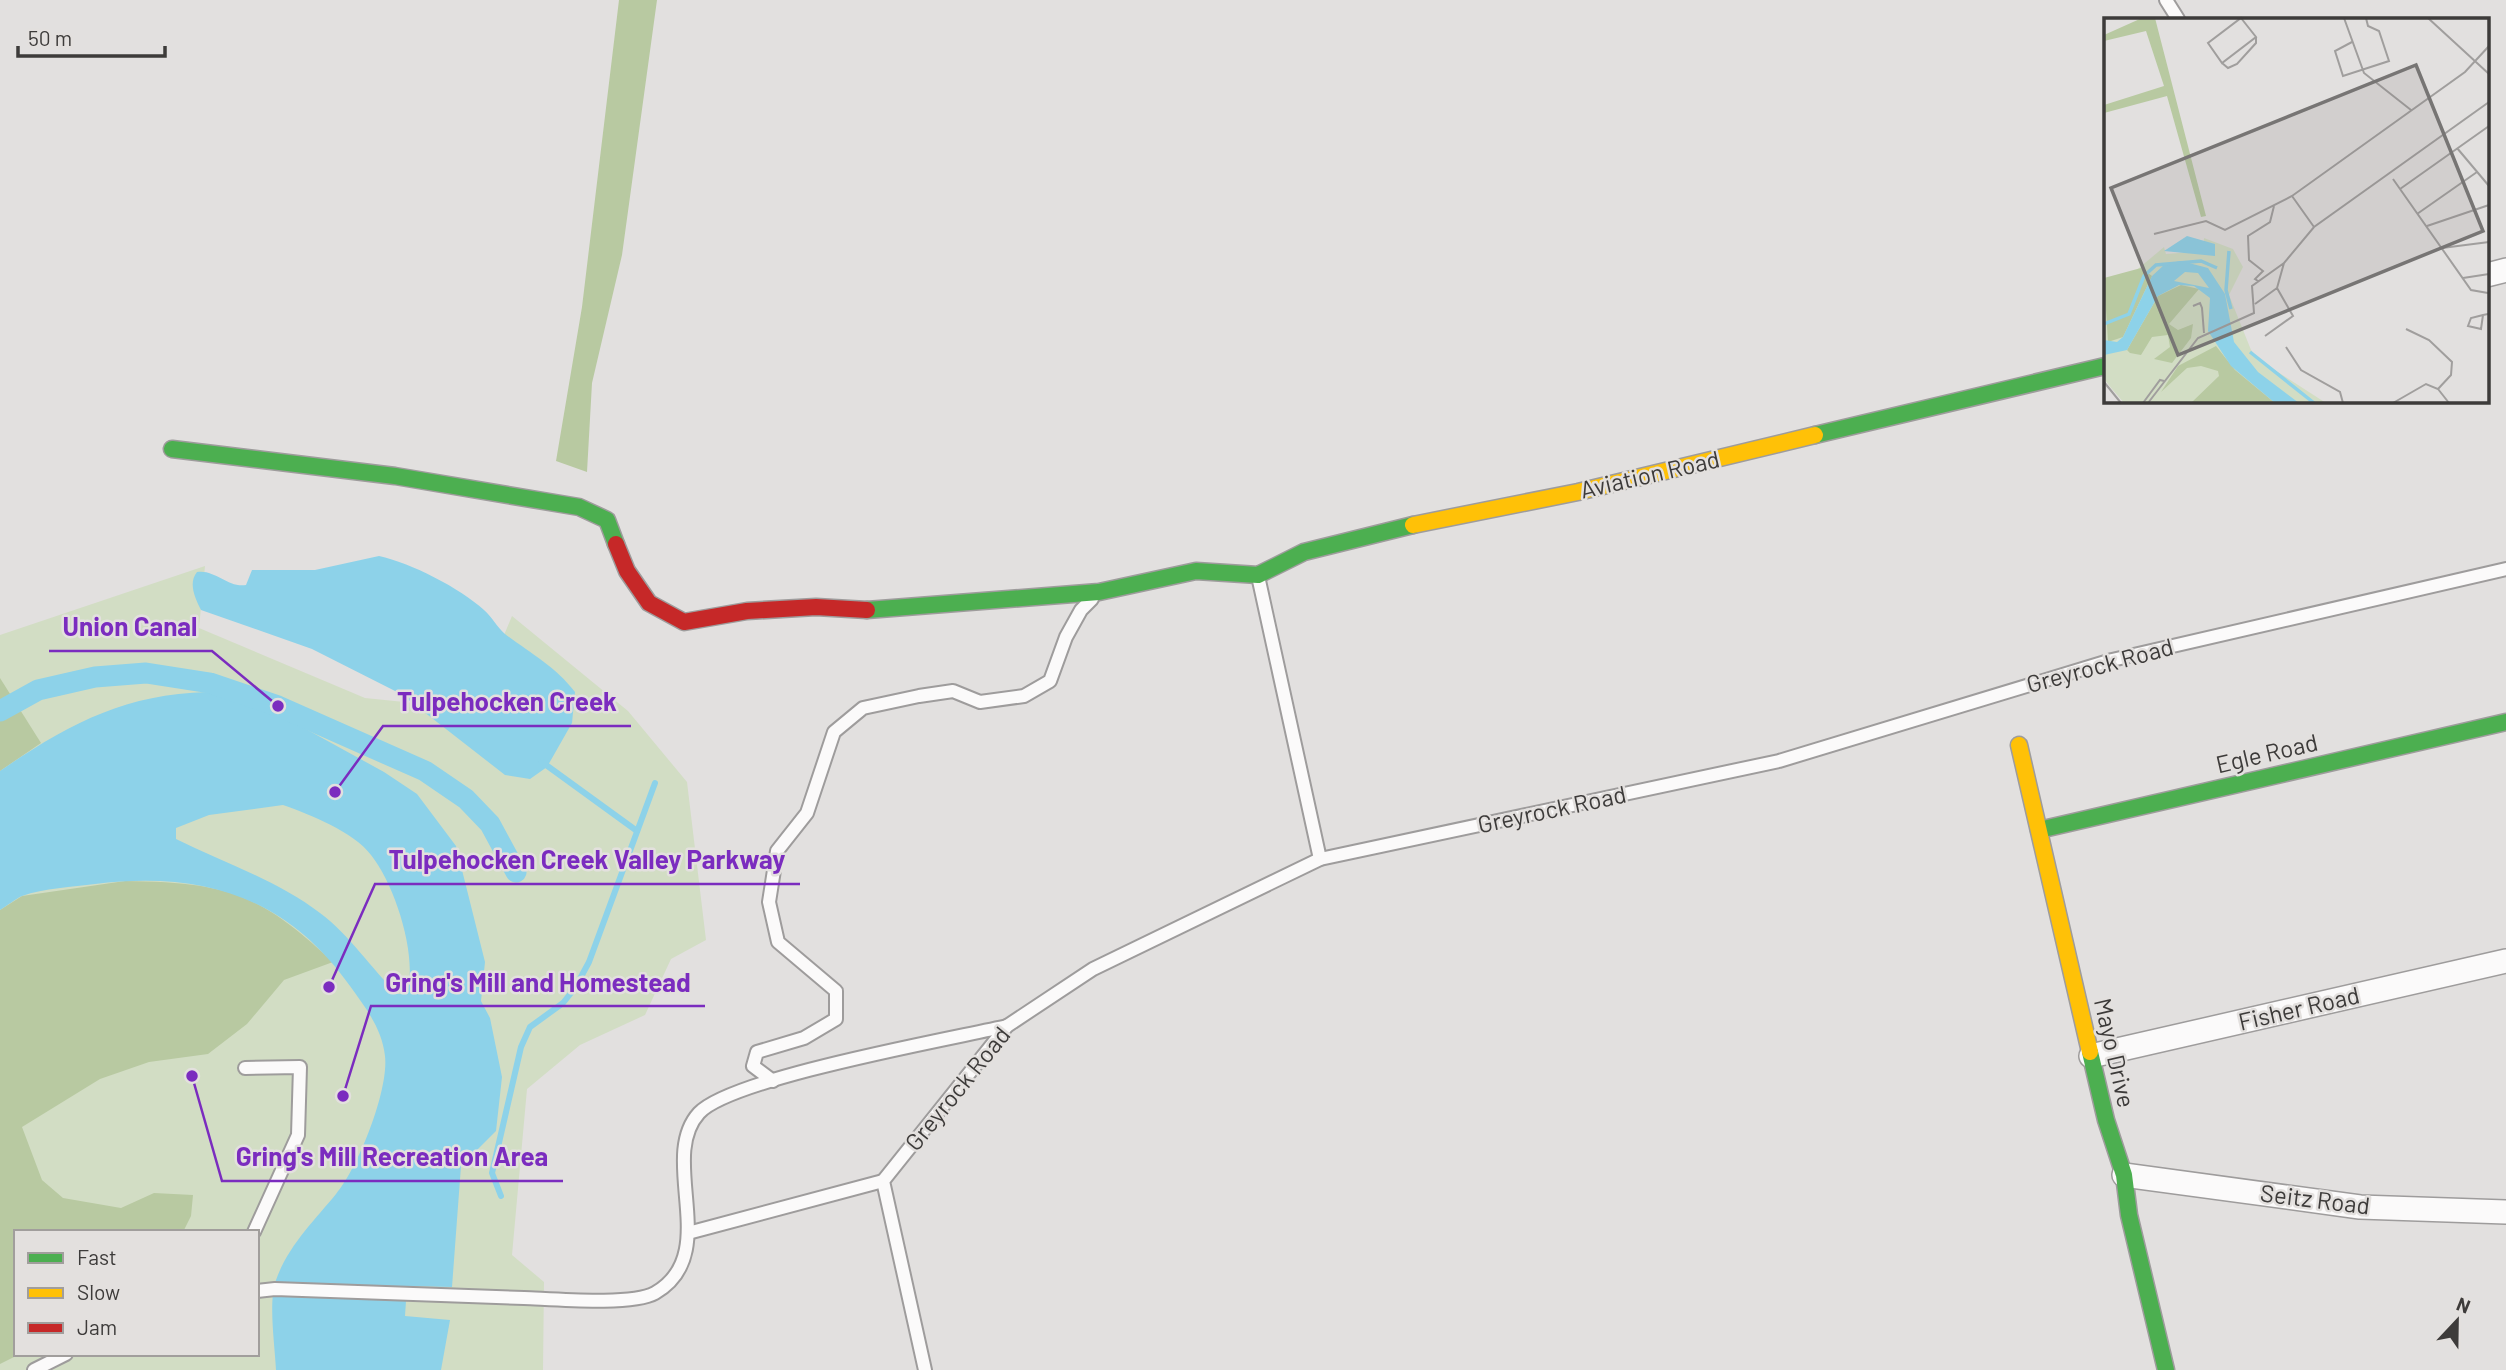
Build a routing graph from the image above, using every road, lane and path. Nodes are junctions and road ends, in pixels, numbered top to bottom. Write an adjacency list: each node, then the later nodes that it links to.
1 (2166, 0): 2 (lane)
2 (2177, 18)
3 (2506, 270): 4 (street)
4 (2488, 275)
5 (2104, 366): 8 (street, Aviation Road)
6 (172, 449): 9 (street)
7 (2506, 569): 13 (lane, Greyrock Road)
8 (1258, 575): 9 (street); 13 (lane)
9 (1099, 592): 18 (lane)
10 (2506, 722): 12 (street, Egle Road)
11 (2019, 745): 12 (street, Mayo Drive)
12 (2039, 830): 16 (street, Mayo Drive)
13 (1320, 859): 15 (lane, Greyrock Road)
14 (2506, 961): 16 (street, Fisher Road)
15 (1007, 1026): 18 (lane); 20 (lane, Greyrock Road)
16 (2091, 1056): 19 (street, Mayo Drive)
17 (245, 1068): 22 (lane)
18 (773, 1081): 23 (lane)
19 (2124, 1175): 21 (street, Seitz Road); 28 (street, Mayo Drive)
20 (883, 1181): 23 (lane); 27 (lane)
21 (2506, 1212)
22 (255, 1230)
23 (688, 1233): 24 (lane)
24 (259, 1291)
25 (62, 1356): 26 (lane)
26 (34, 1370)
27 (925, 1370)
28 (2167, 1370)

